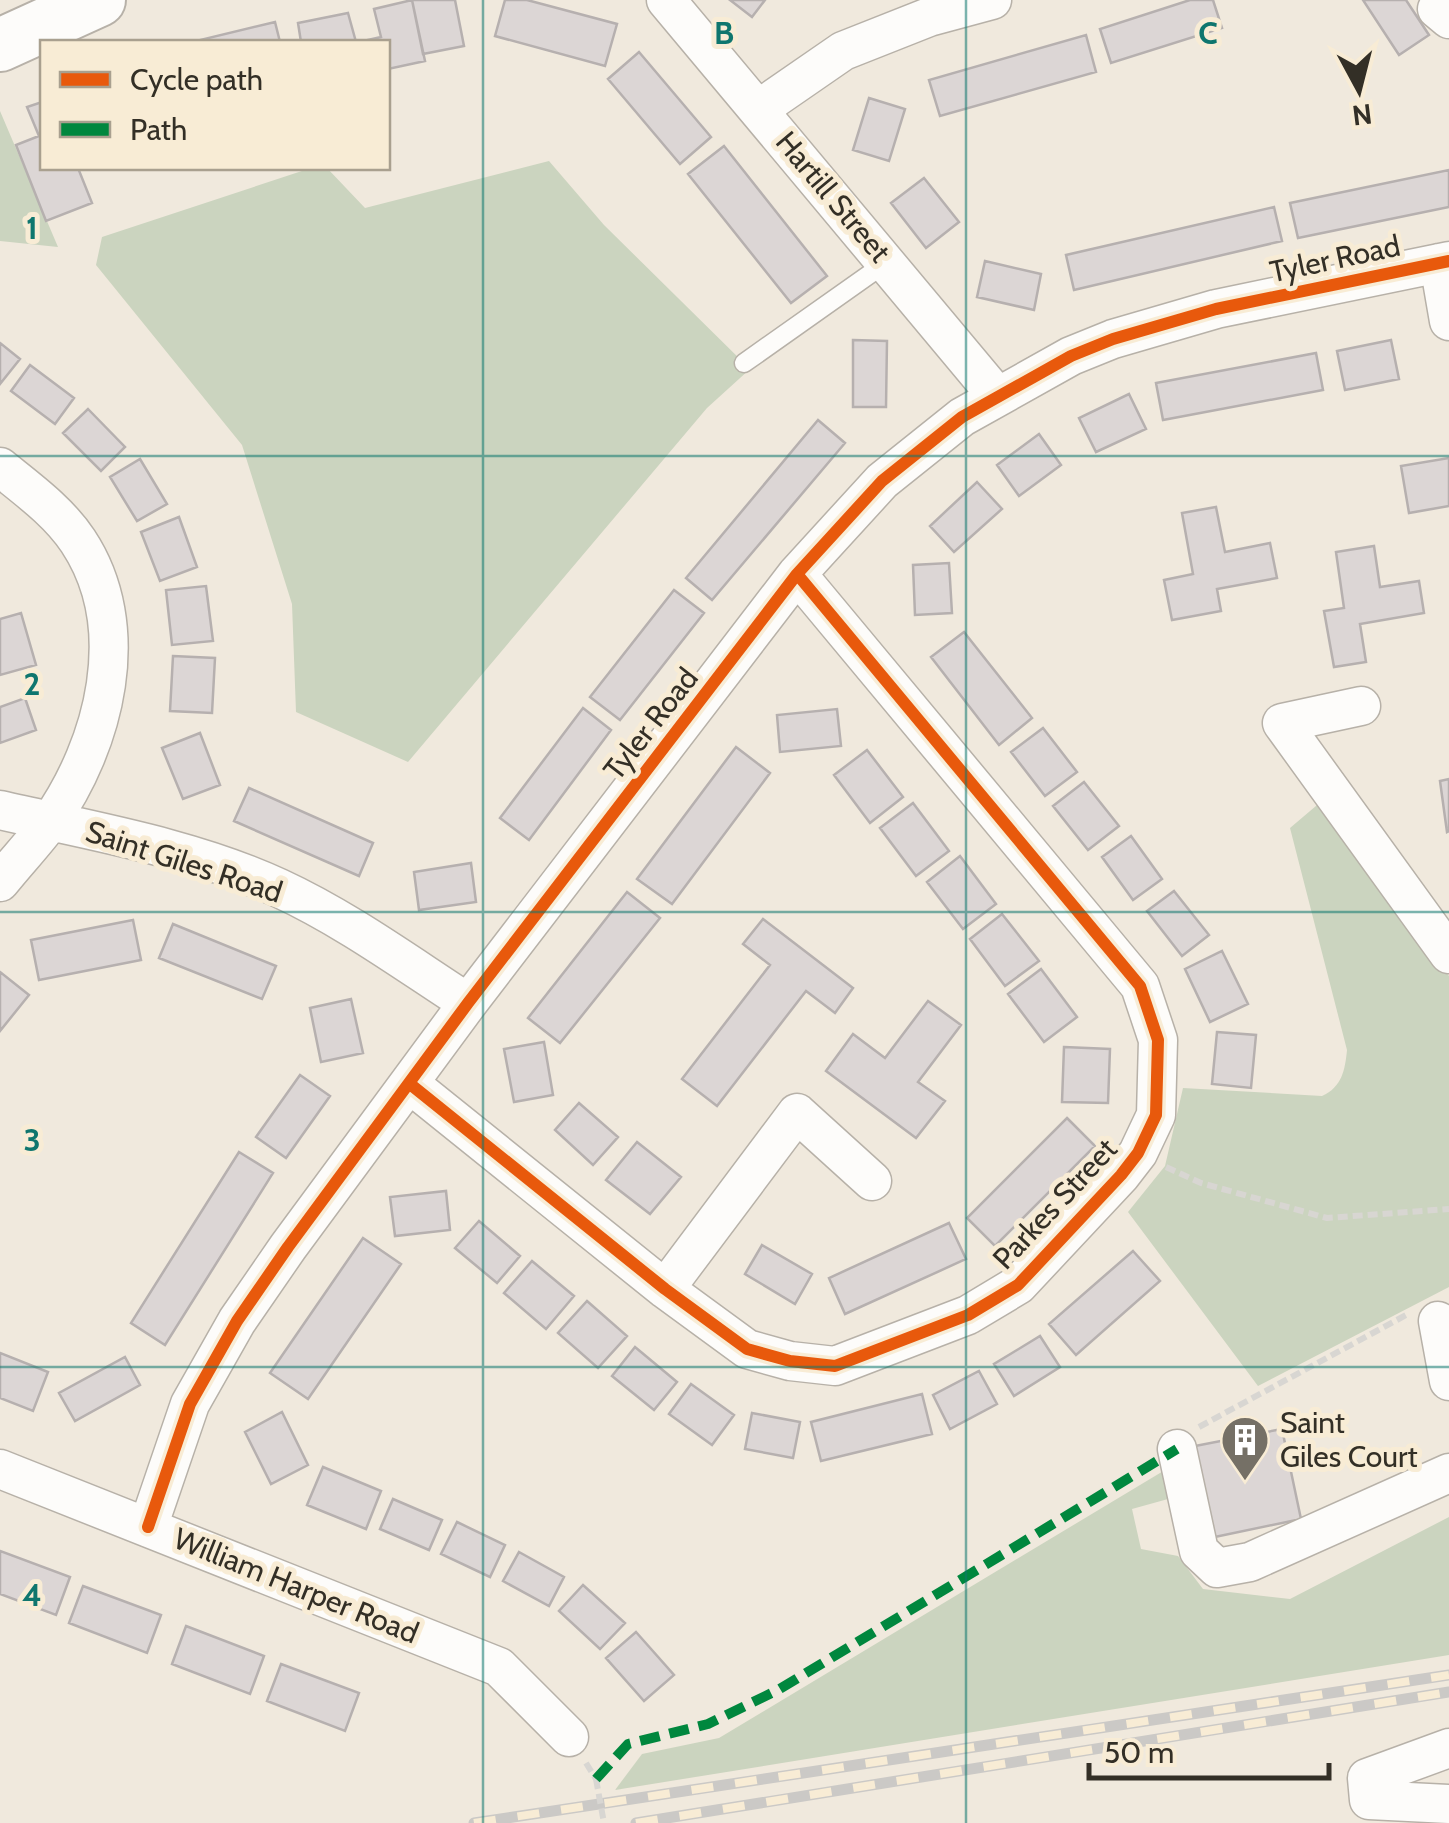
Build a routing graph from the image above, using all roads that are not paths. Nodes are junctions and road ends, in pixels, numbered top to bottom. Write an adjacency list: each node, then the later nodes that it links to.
1 (99, 0): 4 (main road)
2 (666, 0): 5 (street, Hartill Street)
3 (992, 0): 5 (street)
4 (0, 44)
5 (758, 110): 6 (street, Hartill Street)
6 (888, 262): 9 (lane); 10 (street, Hartill Street)
7 (1444, 262): 8 (street); 10 (street, Tyler Road)
8 (1449, 321)
9 (744, 362)
10 (997, 396): 12 (street, Tyler Road)
11 (0, 467): 15 (street, Saint Giles Road)
12 (798, 574): 18 (street, Tyler Road); 21 (street, Parkes Street)
13 (1361, 706): 17 (street)
14 (0, 810): 15 (street, Saint Giles Road)
15 (50, 821): 16 (street, Saint Giles Road); 18 (street, Saint Giles Road)
16 (0, 882)
17 (1449, 954)
18 (468, 1003): 19 (street, Tyler Road)
19 (410, 1084): 21 (street, Parkes Street); 27 (street, Tyler Road)
20 (872, 1181): 21 (street)
21 (665, 1289)
22 (1426, 1316): 23 (street)
23 (1449, 1380)
24 (1177, 1449): 26 (street)
25 (0, 1469): 27 (street, William Harper Road)
26 (1449, 1473)
27 (148, 1527): 28 (street, William Harper Road)
28 (569, 1737)
29 (1449, 1748): 30 (street)
30 (1449, 1804)

